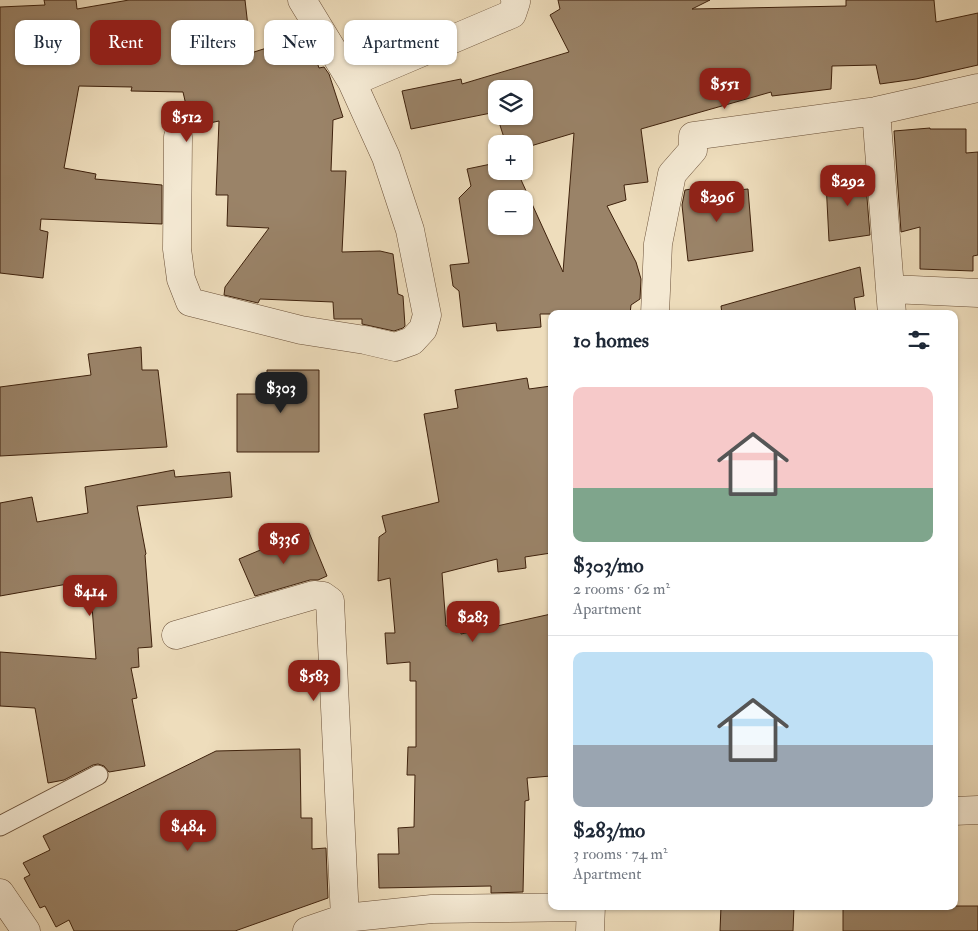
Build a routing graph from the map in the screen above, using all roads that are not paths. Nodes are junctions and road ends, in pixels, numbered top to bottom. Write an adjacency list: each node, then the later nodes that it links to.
1 (302, 0): 3 (street)
2 (515, 0): 3 (street)
3 (352, 82): 6 (street)
4 (978, 88): 5 (street)
5 (876, 111): 8 (street); 9 (street)
6 (178, 136)
7 (978, 293): 8 (street)
8 (892, 301)
9 (655, 310)
10 (176, 636): 18 (street)
11 (98, 775): 14 (lane)
12 (978, 810): 13 (street)
13 (958, 811)
14 (0, 826)
15 (0, 893): 19 (street)
16 (548, 907): 18 (street)
17 (591, 910): 21 (street)
18 (345, 918): 20 (street)
19 (26, 931)
20 (307, 931)
21 (590, 931)

